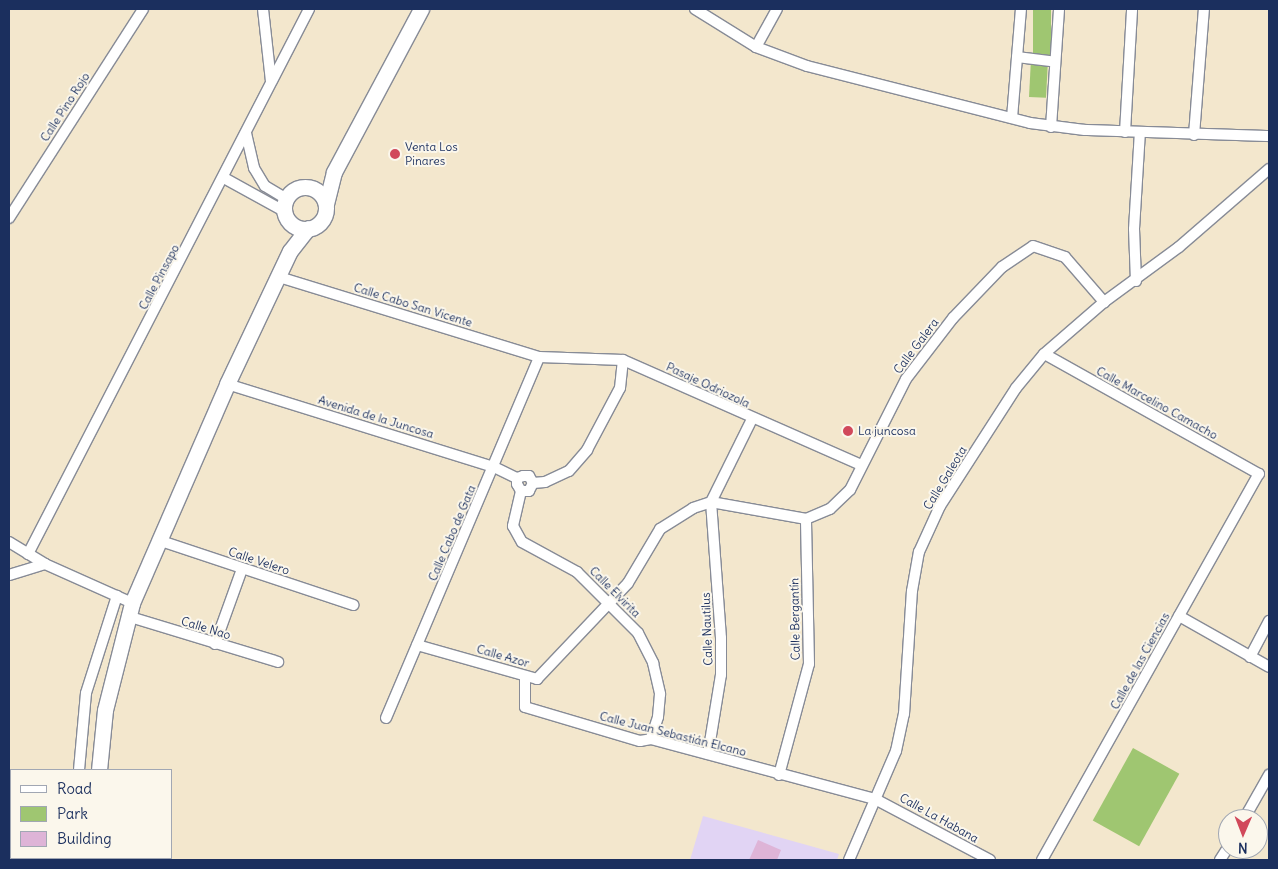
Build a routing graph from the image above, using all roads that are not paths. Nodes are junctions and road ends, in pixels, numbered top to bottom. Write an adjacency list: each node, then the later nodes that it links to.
1 (143, 9): 28 (street, Calle Pino Rojo)
2 (263, 9): 14 (street)
3 (309, 9): 14 (street, Calle Pinsapo)
4 (422, 9): 23 (street)
5 (695, 9): 11 (street)
6 (778, 9): 11 (street)
7 (1021, 9): 12 (street)
8 (1056, 9): 13 (street)
9 (1132, 9): 17 (street)
10 (1204, 9): 20 (street)
11 (756, 47): 15 (street)
12 (1017, 57): 13 (street); 15 (street)
13 (1055, 62): 16 (street)
14 (272, 83): 19 (street, Calle Pinsapo)
15 (1012, 118): 16 (street)
16 (1050, 127): 17 (street)
17 (1125, 132): 18 (street)
18 (1140, 132): 20 (street); 32 (street)
19 (246, 133): 24 (street, Calle Pinsapo); 27 (street)
20 (1194, 135): 21 (street)
21 (1269, 136)
22 (1269, 169): 32 (street, Calle Galeota)
23 (334, 172): 25 (street); 26 (street)
24 (224, 178): 27 (street); 49 (street, Calle Pinsapo)
25 (304, 187): 26 (street); 27 (street)
26 (326, 204): 29 (street)
27 (286, 209): 29 (street); 30 (street)
28 (9, 218)
29 (308, 228): 30 (street)
30 (290, 251): 31 (street)
31 (279, 277): 35 (street, Calle Cabo San Vicente); 37 (street)
32 (1136, 281): 33 (street, Calle Galeota)
33 (1104, 302): 34 (street, Calle Galeota); 39 (street, Calle Galera)
34 (1044, 354): 41 (street, Calle Marcelino Camacho); 72 (street, Calle Galeota)
35 (539, 357): 36 (street, Pasaje Odriozola); 40 (street, Calle Cabo de Gata)
36 (623, 360): 38 (street, Pasaje Odriozola); 43 (street)
37 (227, 384): 40 (street, Avenida de la Juncosa); 47 (street)
38 (752, 419): 39 (street, Pasaje Odriozola); 45 (street)
39 (861, 465): 46 (street, Calle Galera)
40 (494, 467): 42 (street, Avenida de la Juncosa); 60 (street, Calle Cabo de Gata)
41 (1259, 474): 57 (street, Calle de las Ciencias)
42 (517, 478): 43 (street, Avenida de la Juncosa); 44 (street)
43 (533, 483): 44 (street)
44 (521, 491): 54 (street, Calle Elvirita)
45 (711, 502): 46 (street); 54 (street); 67 (street, Calle Nautilus)
46 (806, 518): 70 (street, Calle Bergantín)
47 (158, 540): 51 (street, Calle Velero); 56 (street)
48 (9, 542): 49 (street, Calle Nao)
49 (28, 554): 50 (street, Calle Nao)
50 (45, 564): 52 (street); 53 (street, Calle Nao)
51 (242, 569): 55 (street, Calle Velero); 59 (street)
52 (9, 575)
53 (117, 596): 56 (street, Calle Nao); 68 (street)
54 (608, 601): 64 (street, Calle Azor); 66 (street, Calle Elvirita)
55 (353, 605)
56 (130, 609): 59 (street, Calle Nao); 69 (street)
57 (1179, 616): 61 (street); 76 (street, Calle de las Ciencias)
58 (1269, 622): 61 (street)
59 (215, 644): 62 (street, Calle Nao)
60 (418, 645): 64 (street, Calle Azor); 65 (street, Calle Cabo de Gata)
61 (1250, 657): 63 (street)
62 (278, 662)
63 (1269, 667)
64 (525, 676): 66 (street, Calle Juan Sebastián Elcano)
65 (386, 718)
66 (651, 739): 67 (street, Calle Juan Sebastián Elcano)
67 (708, 754): 70 (street, Calle Juan Sebastián Elcano)
68 (78, 769)
69 (98, 769)
70 (779, 775): 72 (street, Calle Juan Sebastián Elcano)
71 (1269, 775): 73 (street)
72 (875, 800): 74 (street, Calle Galeota); 75 (street, Calle La Habana)
73 (1250, 809)
74 (849, 860)
75 (990, 860)
76 (1042, 860)

